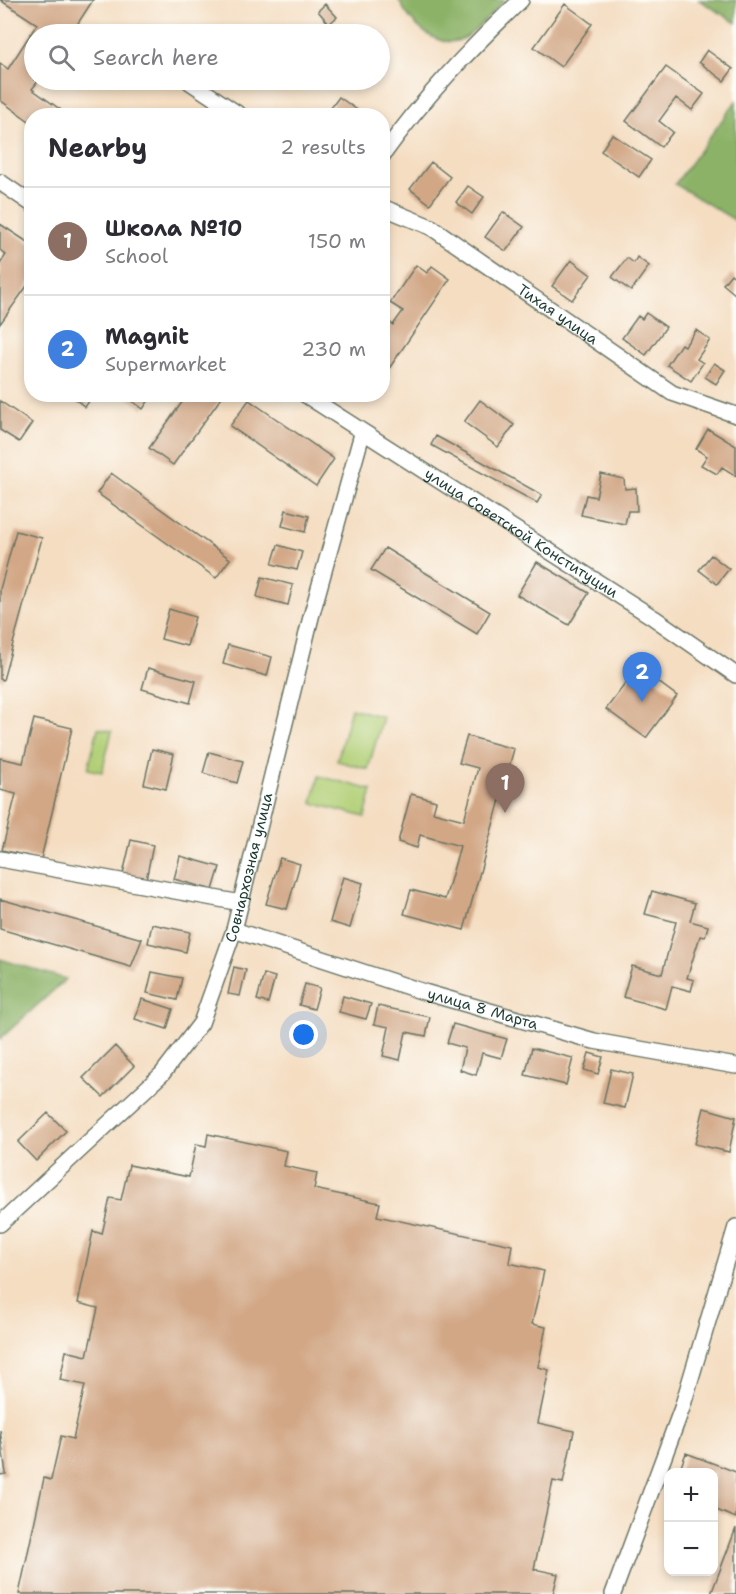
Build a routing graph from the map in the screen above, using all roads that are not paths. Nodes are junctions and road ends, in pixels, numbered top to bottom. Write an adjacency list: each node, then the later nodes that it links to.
1 (521, 0): 4 (street)
2 (203, 90): 3 (street)
3 (230, 108)
4 (390, 145)
5 (0, 182): 6 (street)
6 (24, 198)
7 (390, 210): 9 (street, Тихая улица)
8 (316, 402): 10 (street, улица Советской Конституции)
9 (736, 414)
10 (362, 434): 11 (street, улица Советской Конституции); 13 (street, Совнархозная улица)
11 (736, 675)
12 (0, 859): 13 (street)
13 (241, 903): 14 (street, Совнархозная улица)
14 (234, 930): 15 (street, улица 8 Марта); 16 (street, Совнархозная улица)
15 (736, 1066)
16 (0, 1224)
17 (736, 1227): 18 (street)
18 (614, 1594)

